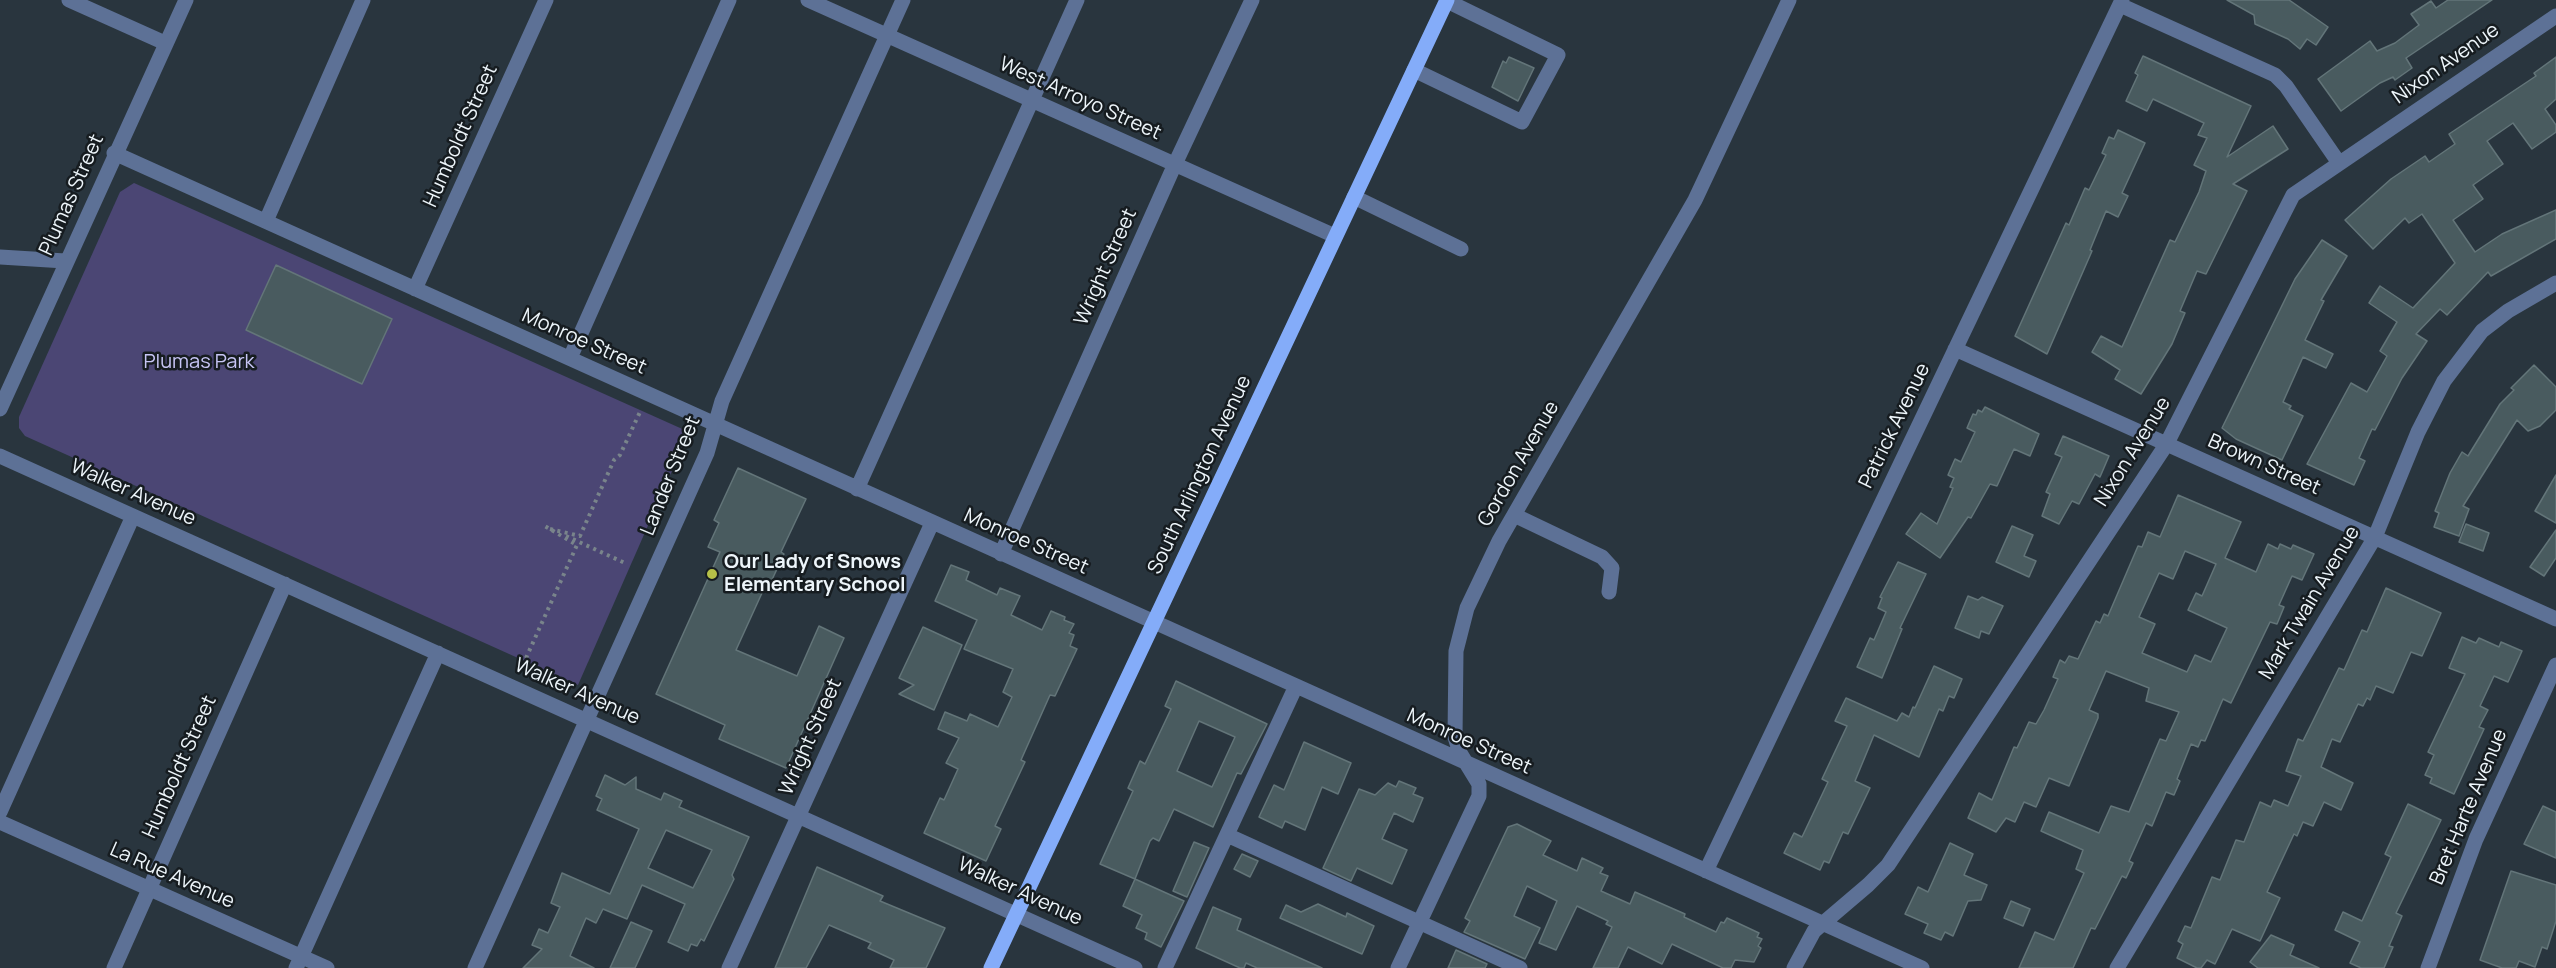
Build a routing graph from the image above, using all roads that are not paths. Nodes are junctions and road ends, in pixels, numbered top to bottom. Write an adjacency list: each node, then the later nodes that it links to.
1 (69, 0): 15 (street)
2 (186, 0): 15 (street, Plumas Street)
3 (363, 0): 22 (street)
4 (546, 0): 28 (street, Humboldt Street)
5 (729, 0): 30 (street)
6 (808, 0): 14 (street, West Arroyo Street)
7 (903, 0): 14 (street, Lander Street)
8 (1077, 0): 17 (street)
9 (1252, 0): 20 (street, Wright Street)
10 (1789, 0): 36 (street, Gordon Avenue)
11 (1447, 1): 16 (main road, South Arlington Avenue); 16 (street)
12 (2121, 2): 19 (street); 29 (street, Patrick Avenue)
13 (2556, 16): 19 (street, Nixon Avenue)
14 (887, 36): 17 (street, West Arroyo Street); 32 (street, Lander Street)
15 (165, 43): 18 (street, Plumas Street)
16 (1414, 70): 21 (main road, South Arlington Avenue)
17 (1031, 100): 20 (street, West Arroyo Street); 35 (street)
18 (114, 153): 22 (street, Monroe Street); 26 (street, Plumas Street)
19 (2339, 163): 33 (street, Nixon Avenue)
20 (1175, 164): 23 (street, West Arroyo Street); 40 (street, Wright Street)
21 (1354, 197): 23 (main road, South Arlington Avenue); 24 (street)
22 (266, 221): 28 (street, Monroe Street)
23 (1335, 236): 44 (main road, South Arlington Avenue)
24 (1461, 249)
25 (0, 257): 26 (street)
26 (66, 261): 31 (street, Plumas Street)
27 (2556, 283): 39 (street, Mark Twain Avenue)
28 (415, 289): 30 (street, Monroe Street)
29 (1956, 350): 33 (street, Brown Street); 54 (street, Patrick Avenue)
30 (570, 358): 32 (street, Monroe Street)
31 (0, 409)
32 (715, 424): 35 (street, Monroe Street); 48 (street, Lander Street)
33 (2166, 445): 39 (street, Brown Street); 58 (street, Nixon Avenue)
34 (0, 456): 37 (street, Walker Avenue)
35 (857, 489): 38 (street, Monroe Street)
36 (1514, 515): 42 (street); 49 (street, Gordon Avenue)
37 (133, 516): 41 (street, Walker Avenue); 50 (street)
38 (932, 523): 40 (street, Monroe Street); 51 (street, Wright Street)
39 (2375, 537): 43 (street, Brown Street); 71 (street, Mark Twain Avenue)
40 (1001, 554): 44 (street, Monroe Street)
41 (285, 584): 45 (street, Walker Avenue); 55 (street, Humboldt Street)
42 (1609, 591)
43 (2556, 619)
44 (1153, 622): 47 (street, Monroe Street); 56 (main road, South Arlington Avenue)
45 (438, 652): 48 (street, Walker Avenue); 59 (street)
46 (2556, 665): 72 (street, Bret Harte Avenue)
47 (1296, 686): 49 (street, Monroe Street); 53 (street)
48 (587, 720): 51 (street, Walker Avenue); 62 (street, Lander Street)
49 (1465, 763): 54 (street, Monroe Street); 57 (street, Gordon Avenue)
50 (0, 812)
51 (799, 815): 56 (street, Walker Avenue); 63 (street, Wright Street)
52 (0, 822): 55 (street, La Rue Avenue)
53 (1227, 835): 57 (street); 66 (street)
54 (1706, 870): 58 (street, Monroe Street)
55 (149, 888): 59 (street, La Rue Avenue); 60 (street, Humboldt Street)
56 (1017, 914): 64 (main road, South Arlington Avenue); 65 (street, Walker Avenue)
57 (1419, 923): 67 (street, Gordon Avenue); 68 (street)
58 (1822, 923): 69 (street, Nixon Avenue); 70 (street, Monroe Street)
59 (299, 962): 61 (street, La Rue Avenue)
60 (114, 968)
61 (327, 968)
62 (476, 968)
63 (729, 968)
64 (991, 968)
65 (1135, 968)
66 (1165, 968)
67 (1398, 968)
68 (1520, 968)
69 (1794, 968)
70 (1922, 968)
71 (2117, 968)
72 (2428, 968)

